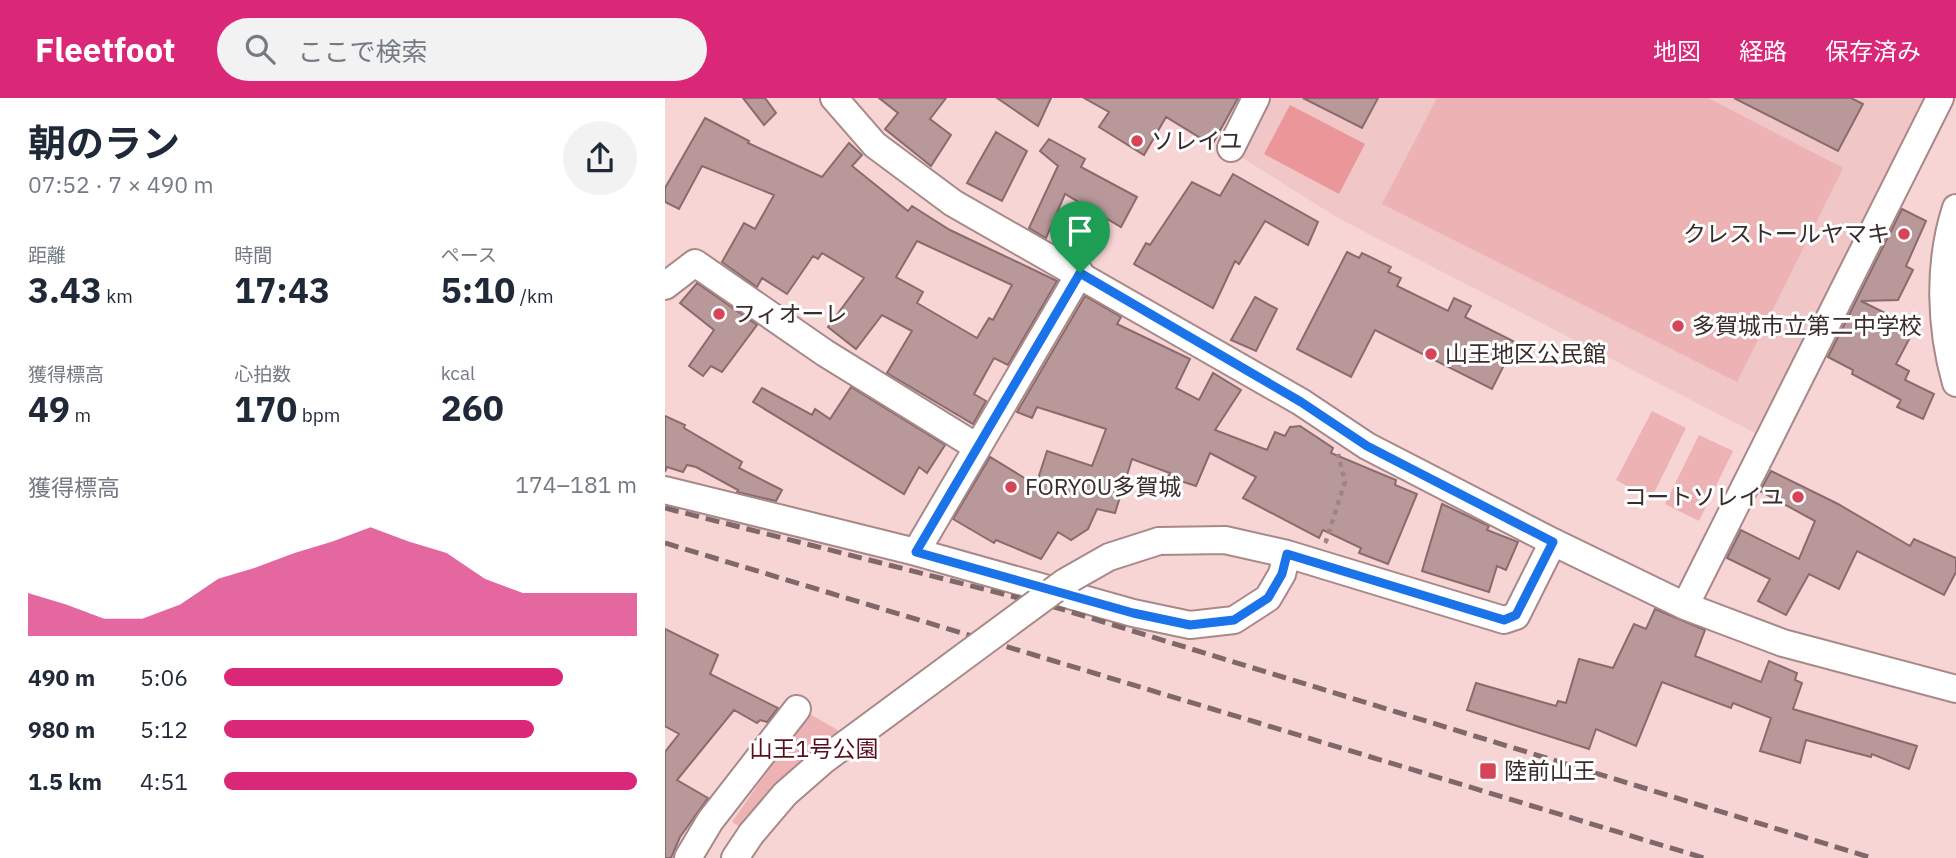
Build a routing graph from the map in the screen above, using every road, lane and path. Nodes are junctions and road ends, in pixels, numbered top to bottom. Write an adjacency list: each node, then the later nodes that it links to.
1 (835, 98): 6 (street)
2 (1256, 98): 4 (street)
3 (1940, 98): 16 (street)
4 (1231, 148)
5 (1956, 208): 8 (street)
6 (1080, 273): 9 (street); 12 (street)
7 (665, 286): 9 (street)
8 (1956, 383)
9 (977, 447): 14 (street)
10 (1338, 452): 13 (path)
11 (665, 490): 14 (street)
12 (1553, 542): 15 (street); 16 (street)
13 (1335, 544)
14 (916, 552): 15 (street)
15 (1287, 554): 20 (street, bridge)
16 (1685, 606): 17 (street)
17 (1956, 689)
18 (797, 709): 19 (street)
19 (688, 858)
20 (735, 858)

